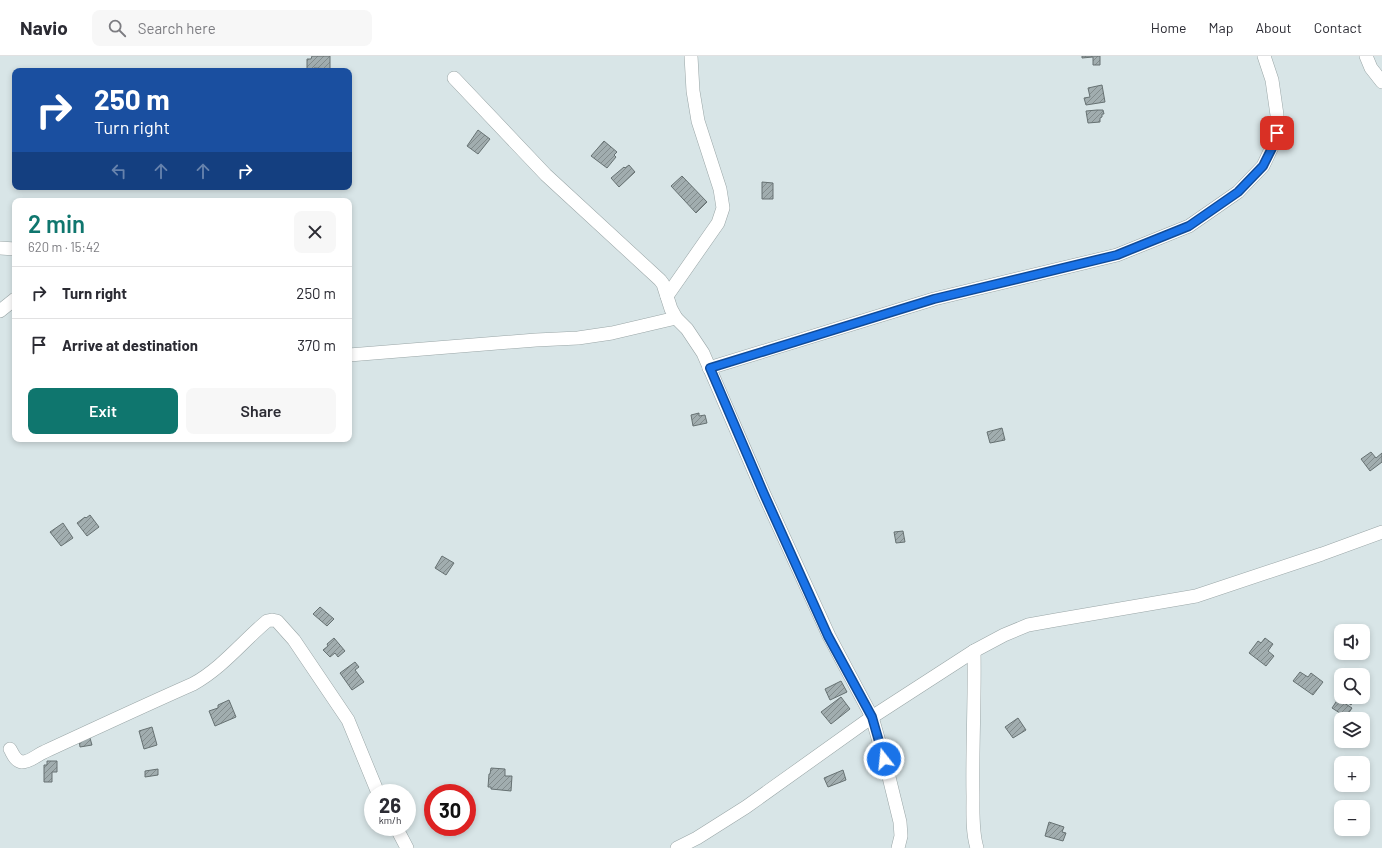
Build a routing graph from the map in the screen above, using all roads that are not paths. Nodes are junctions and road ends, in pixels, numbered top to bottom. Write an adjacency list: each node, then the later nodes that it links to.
1 (691, 56): 8 (street)
2 (1264, 56): 13 (street)
3 (1366, 56): 5 (street)
4 (454, 78): 8 (street)
5 (1382, 82)
6 (0, 248): 7 (street)
7 (12, 249)
8 (667, 296): 11 (street)
9 (12, 301): 10 (street)
10 (0, 311)
11 (676, 318): 12 (street); 13 (street)
12 (352, 355)
13 (710, 368): 16 (street)
14 (1382, 532): 15 (street)
15 (974, 651): 16 (street); 23 (street)
16 (872, 717): 21 (street); 22 (street)
17 (10, 749): 18 (street)
18 (374, 784)
19 (401, 836): 20 (street)
20 (407, 848)
21 (677, 848)
22 (898, 848)
23 (977, 848)

